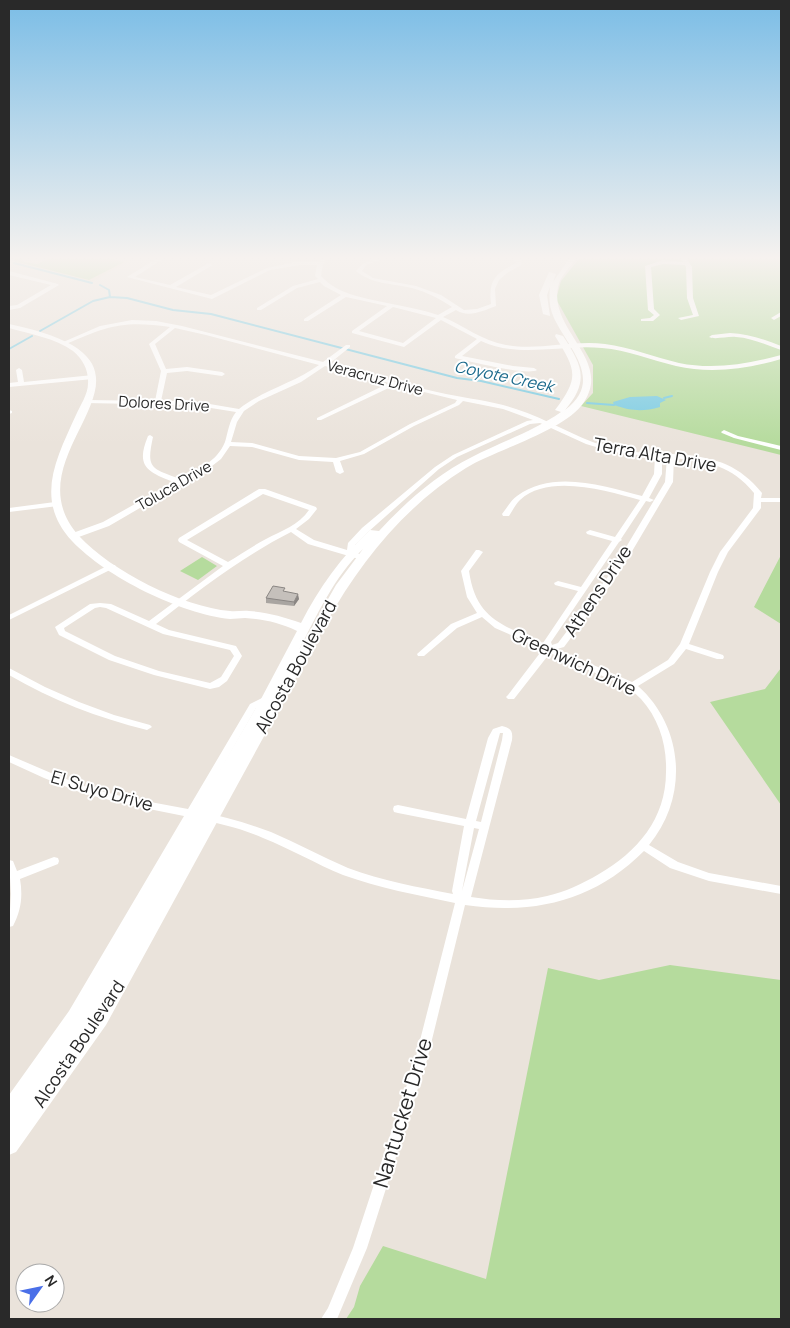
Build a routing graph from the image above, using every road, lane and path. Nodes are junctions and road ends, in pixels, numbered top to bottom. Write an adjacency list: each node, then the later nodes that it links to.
1 (370, 321): 2 (street)
2 (436, 321)
3 (445, 321): 10 (street)
4 (553, 321): 12 (main road, Alcosta Boulevard)
5 (558, 321): 12 (main road, Alcosta Boulevard)
6 (119, 322): 8 (street, Veracruz Drive); 11 (street, Veracruz Drive)
7 (9, 326): 11 (main road)
8 (173, 327): 16 (street, Veracruz Drive); 19 (street)
9 (712, 337): 13 (street)
10 (479, 340): 12 (street); 18 (street)
11 (64, 342): 21 (main road)
12 (572, 347): 15 (street); 30 (main road, Alcosta Boulevard)
13 (781, 348)
14 (345, 349): 16 (street)
15 (781, 357)
16 (323, 364): 23 (street, Veracruz Drive); 28 (street)
17 (19, 370): 22 (street)
18 (534, 370)
19 (164, 371): 20 (street); 26 (street)
20 (222, 374)
21 (94, 377): 22 (street); 27 (main road)
22 (21, 383): 24 (street)
23 (394, 383): 25 (street, Veracruz Drive); 29 (street)
24 (9, 385)
25 (462, 398): 30 (street, Veracruz Drive); 37 (street)
26 (158, 401): 27 (street, Dolores Drive); 28 (street, Dolores Drive)
27 (87, 402): 44 (main road)
28 (240, 411): 33 (street, Toluca Drive)
29 (319, 418)
30 (544, 422): 35 (street, Terra Alta Drive); 52 (main road, Alcosta Boulevard)
31 (724, 432): 34 (street)
32 (150, 437): 39 (street)
33 (229, 444): 37 (street); 39 (street, Toluca Drive)
34 (781, 448)
35 (659, 456): 36 (street, Terra Alta Drive); 40 (street, Athens Drive)
36 (671, 457): 41 (street, Terra Alta Drive); 43 (street, Athens Drive)
37 (336, 460): 38 (street)
38 (340, 472)
39 (180, 482): 49 (street, Toluca Drive)
40 (645, 498): 43 (street); 46 (street); 50 (street, Athens Drive)
41 (759, 500): 42 (street); 62 (street)
42 (781, 500)
43 (658, 501): 63 (street, Athens Drive)
44 (55, 504): 45 (street); 49 (main road)
45 (9, 510)
46 (506, 514)
47 (291, 529): 52 (street); 53 (street); 53 (street)
48 (590, 532): 50 (street)
49 (73, 536): 54 (main road)
50 (618, 540): 56 (street, Athens Drive)
51 (479, 552): 58 (street, Greenwich Drive)
52 (356, 555): 61 (main road, Alcosta Boulevard)
53 (229, 566): 57 (street)
54 (112, 567): 57 (main road); 59 (street)
55 (558, 583): 56 (street)
56 (583, 590): 63 (street, Athens Drive)
57 (180, 601): 60 (street); 61 (main road)
58 (481, 614): 63 (street, Greenwich Drive); 64 (street)
59 (9, 618)
60 (150, 625): 60 (street)
61 (309, 630): 74 (main road, Alcosta Boulevard); 74 (main road, Alcosta Boulevard)
62 (684, 645): 65 (street); 67 (street)
63 (548, 649): 67 (street, Greenwich Drive); 68 (street)
64 (421, 654)
65 (720, 657)
66 (9, 671): 69 (street)
67 (632, 686): 77 (street, Greenwich Drive)
68 (512, 697)
69 (147, 727)
70 (9, 758): 74 (street, El Suyo Drive)
71 (481, 778): 72 (street); 72 (street, Nantucket Drive); 75 (street, Nantucket Drive)
72 (496, 781): 76 (street, Nantucket Drive)
73 (398, 809): 75 (street)
74 (200, 815): 82 (street, Greenwich Drive); 84 (street, Alcosta Boulevard); 85 (main road, Alcosta Boulevard); 86 (main road, Alcosta Boulevard)
75 (470, 823): 76 (street); 82 (street, Nantucket Drive)
76 (484, 826): 82 (street, Nantucket Drive)
77 (642, 845): 81 (street); 82 (street, Greenwich Drive)
78 (54, 862): 80 (street)
79 (9, 864): 80 (street)
80 (15, 876): 83 (street)
81 (781, 890)
82 (462, 900): 87 (street, Nantucket Drive)
83 (9, 923)
84 (9, 1105)
85 (9, 1124)
86 (9, 1146)
87 (328, 1319)

